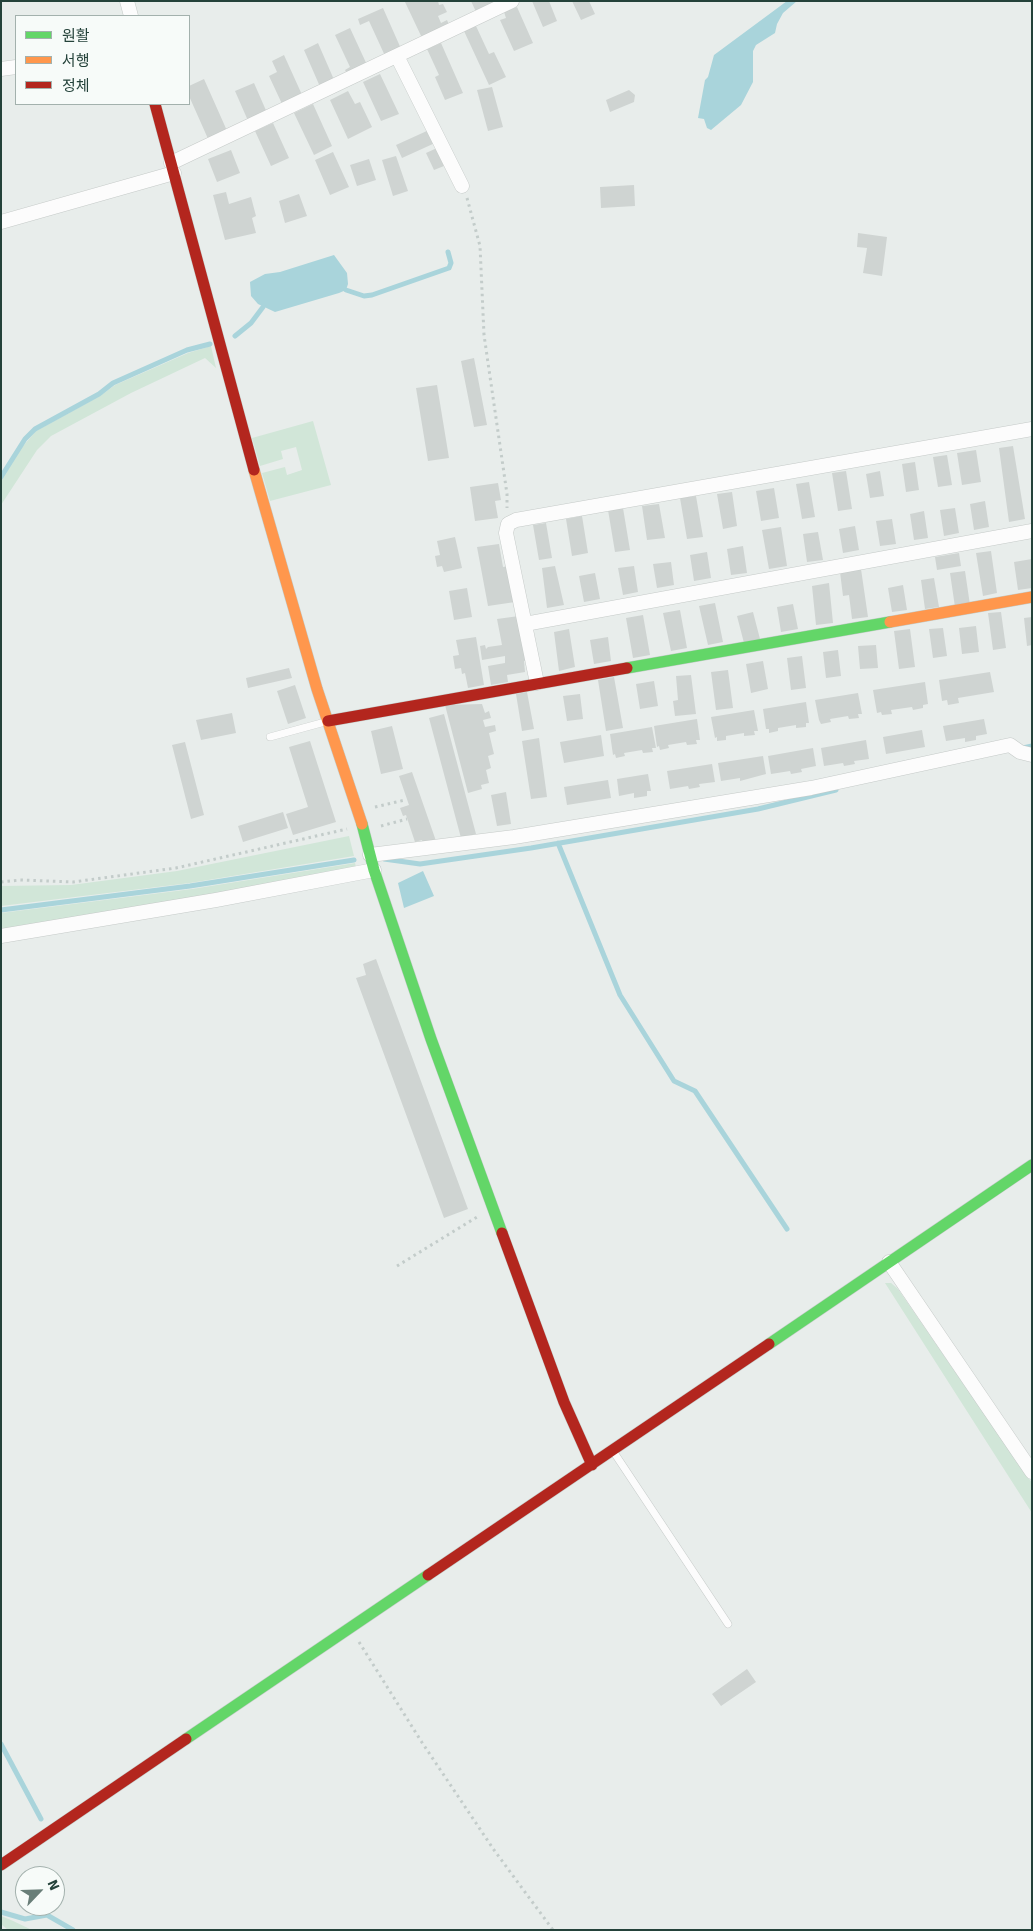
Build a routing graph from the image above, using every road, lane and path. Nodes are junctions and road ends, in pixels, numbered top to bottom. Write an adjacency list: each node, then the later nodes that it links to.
1 (127, 1): 3 (street)
2 (512, 1): 4 (street)
3 (131, 15)
4 (398, 56): 8 (street); 9 (street)
5 (15, 66): 6 (street)
6 (1, 69)
7 (155, 105): 8 (street)
8 (172, 168): 10 (street); 17 (street)
9 (462, 186): 12 (path)
10 (1, 222)
11 (1032, 429): 12 (street)
12 (508, 524): 15 (street)
13 (1032, 531): 15 (street)
14 (1032, 598): 16 (street)
15 (525, 624): 16 (street)
16 (537, 683): 17 (street)
17 (328, 721): 18 (lane); 21 (street)
18 (270, 737)
19 (1032, 755): 24 (street)
20 (405, 800): 21 (path)
21 (358, 812): 23 (street)
22 (407, 819): 23 (path)
23 (362, 828): 24 (street); 26 (path)
24 (370, 855): 25 (street)
25 (374, 870): 27 (street); 29 (street)
26 (1, 882)
27 (1, 936)
28 (1032, 1165): 30 (street)
29 (492, 1207): 31 (path); 33 (street)
30 (889, 1262): 32 (street); 34 (street)
31 (397, 1266)
32 (612, 1450): 33 (street); 35 (lane)
33 (592, 1465): 36 (street)
34 (1032, 1472)
35 (728, 1624)
36 (351, 1628): 37 (street); 38 (path)
37 (1, 1865)
38 (553, 1930)

